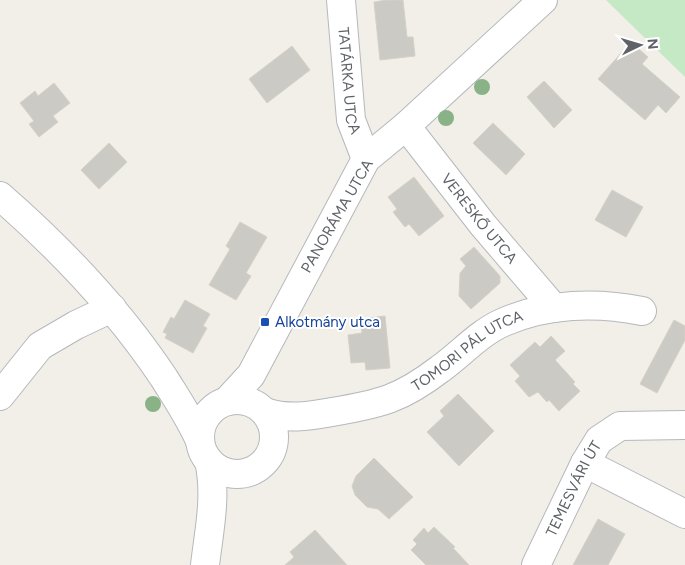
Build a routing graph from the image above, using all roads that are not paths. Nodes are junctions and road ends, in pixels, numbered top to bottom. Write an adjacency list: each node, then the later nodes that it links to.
1 (341, 0): 4 (street, TATÁRKA UTCA)
2 (543, 0): 3 (street, PANORÁMA UTCA)
3 (406, 126): 4 (street, PANORÁMA UTCA); 7 (street, VERESKŐ UTCA)
4 (366, 160): 9 (street, PANORÁMA UTCA)
5 (0, 196): 6 (street)
6 (112, 308): 10 (street); 12 (street)
7 (554, 308): 8 (street, TOMORI PÁL UTCA); 14 (street, TOMORI PÁL UTCA)
8 (642, 311)
9 (251, 375): 11 (street, PANORÁMA UTCA); 13 (street)
10 (0, 396)
11 (220, 404): 12 (street); 13 (street); 17 (street)
12 (184, 408): 17 (street)
13 (260, 408): 14 (street, TOMORI PÁL UTCA); 16 (street)
14 (296, 418): 16 (street)
15 (685, 425): 18 (street, TEMESVÁRI ÚT)
16 (274, 443): 19 (street)
17 (204, 451): 19 (street); 20 (street)
18 (585, 463): 21 (street); 23 (street, TEMESVÁRI ÚT)
19 (237, 474): 20 (street)
20 (212, 495): 22 (street)
21 (685, 514)
22 (205, 565)
23 (536, 565)

